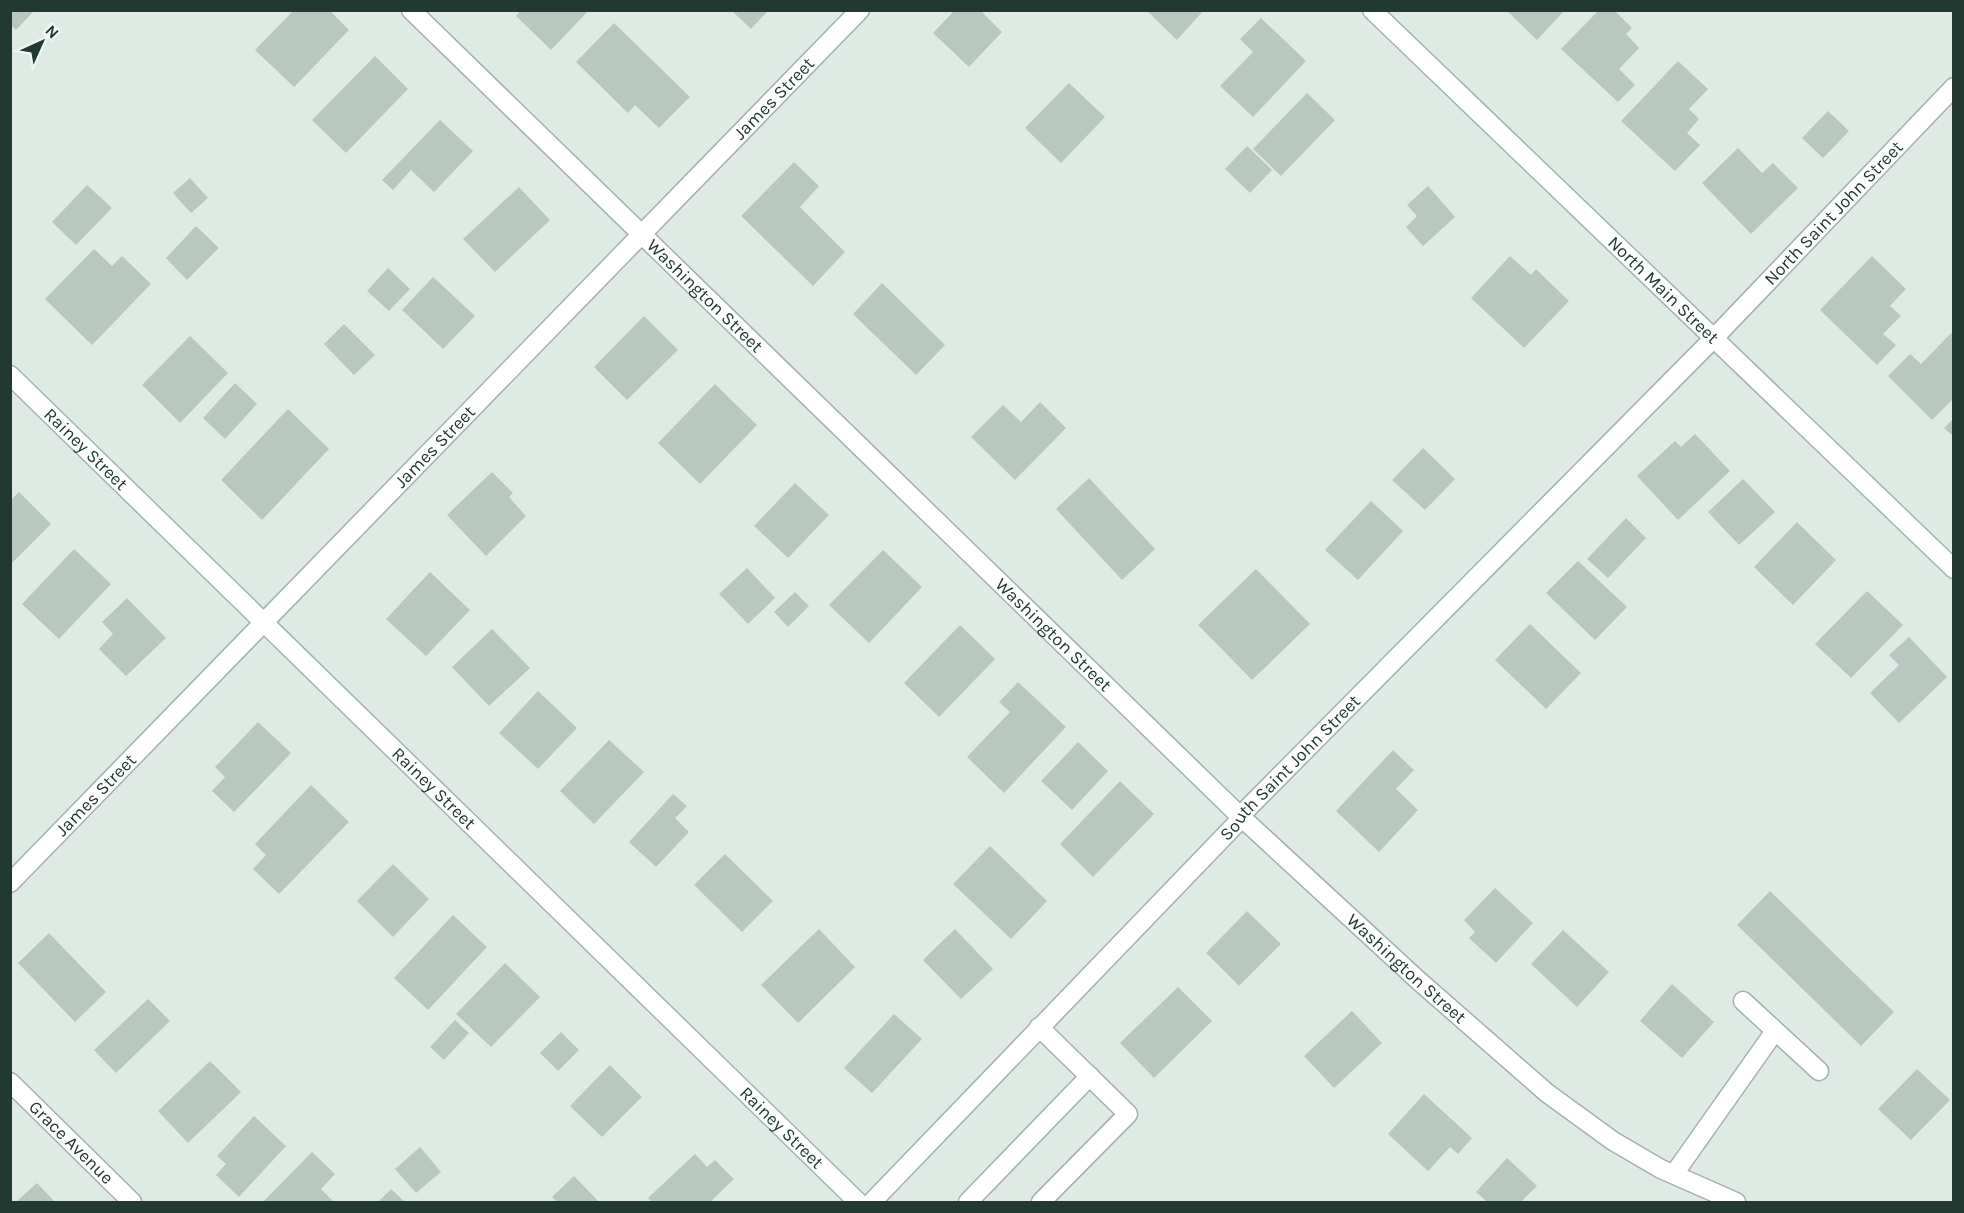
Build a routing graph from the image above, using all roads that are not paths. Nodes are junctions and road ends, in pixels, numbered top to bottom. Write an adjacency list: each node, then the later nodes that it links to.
1 (411, 10): 5 (street, Washington Street)
2 (860, 10): 5 (street, James Street)
3 (1372, 10): 6 (street, North Main Street)
4 (1953, 87): 6 (street, North Saint John Street)
5 (640, 235): 9 (street, James Street); 10 (street, Washington Street)
6 (1713, 339): 8 (street, North Main Street); 10 (street, South Saint John Street)
7 (10, 375): 9 (street, Rainey Street)
8 (1953, 569)
9 (265, 625): 11 (street, James Street); 20 (street, Rainey Street)
10 (1240, 816): 13 (street, South Saint John Street); 18 (street, Washington Street)
11 (10, 883)
12 (1743, 1001): 14 (street)
13 (1039, 1027): 16 (street); 21 (street, South Saint John Street)
14 (1775, 1031): 15 (street); 18 (street)
15 (1819, 1071)
16 (1090, 1076): 22 (street); 23 (street)
17 (10, 1082): 19 (street, Grace Avenue)
18 (1674, 1174): 24 (street, Washington Street)
19 (132, 1203)
20 (858, 1203)
21 (872, 1203)
22 (968, 1203)
23 (1041, 1203)
24 (1736, 1203)

